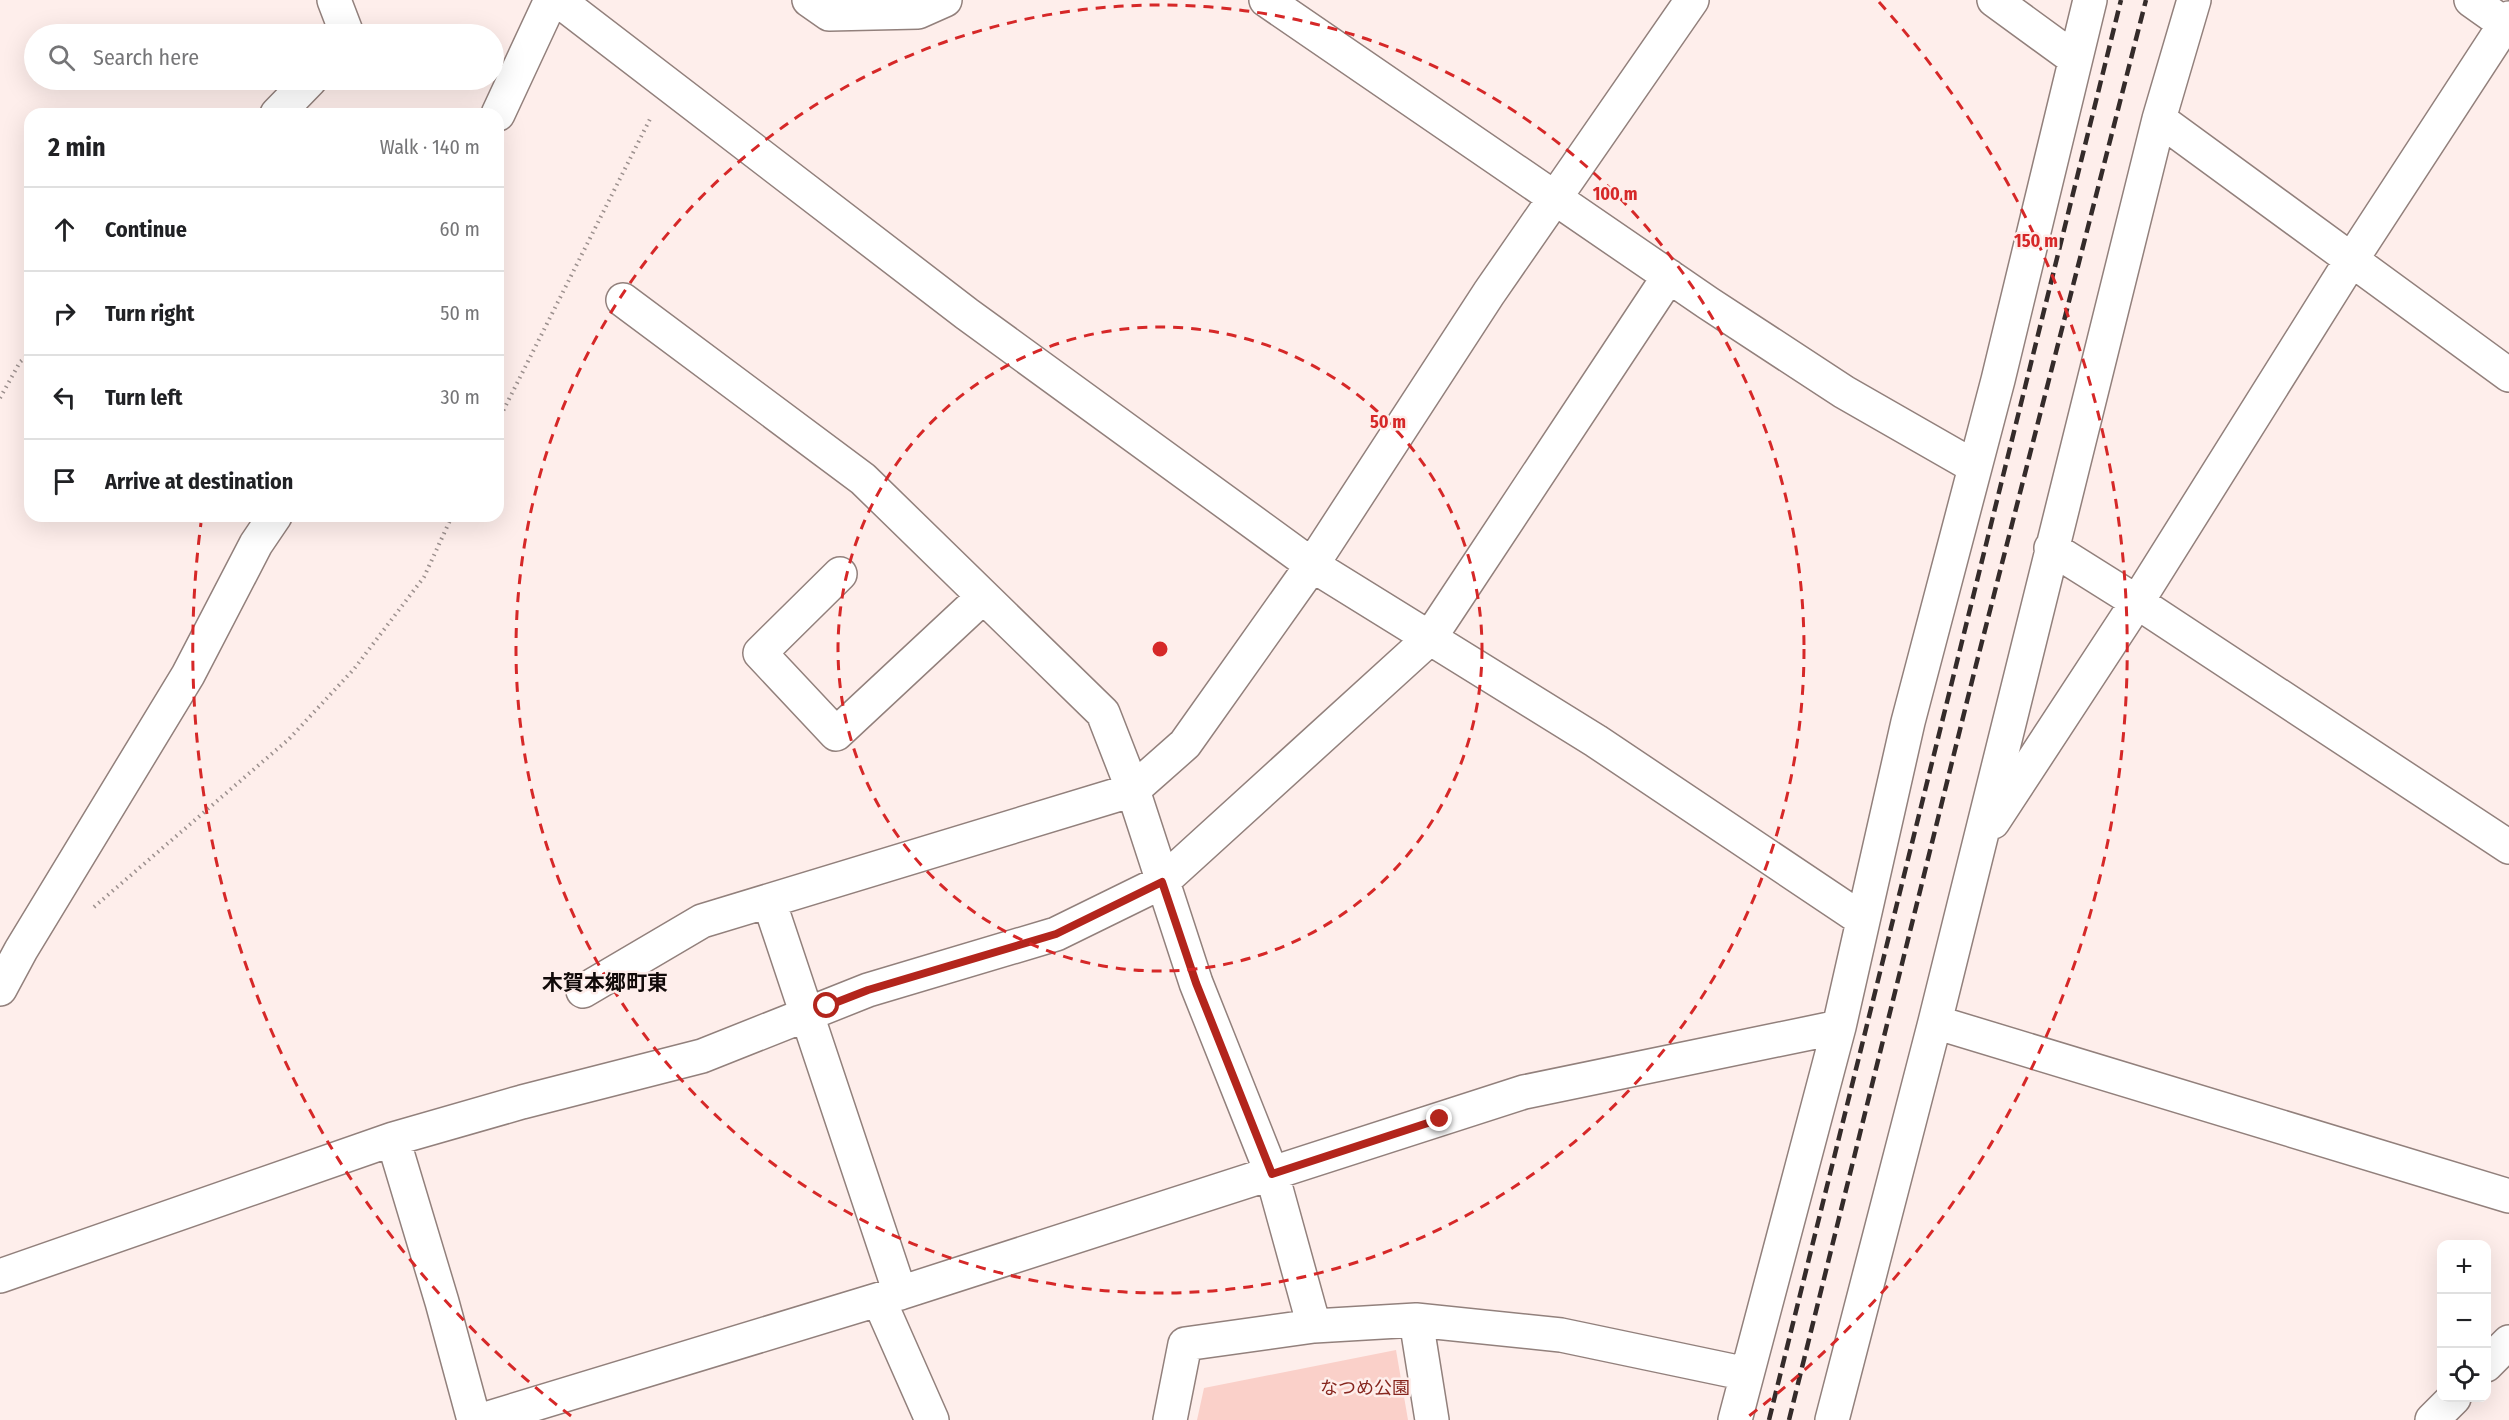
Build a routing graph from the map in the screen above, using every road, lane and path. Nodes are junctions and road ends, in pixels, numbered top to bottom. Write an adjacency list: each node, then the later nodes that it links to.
1 (334, 0): 13 (street)
2 (551, 0): 18 (street)
3 (558, 0): 15 (street)
4 (809, 0): 5 (street)
5 (945, 0)
6 (1266, 0): 20 (street)
7 (1692, 0): 20 (street)
8 (1994, 0): 14 (street)
9 (2090, 0): 14 (street)
10 (2194, 0): 19 (street)
11 (2471, 0): 12 (street)
12 (2508, 23): 21 (street)
13 (343, 24)
14 (2075, 59): 28 (street)
15 (667, 85): 27 (path); 32 (street)
16 (300, 90): 17 (street)
17 (283, 108)
18 (501, 108)
19 (2159, 119): 21 (street); 31 (street)
20 (1556, 198): 22 (street); 32 (street)
21 (2352, 259): 25 (street); 35 (street)
22 (1669, 276): 28 (street); 36 (street)
23 (623, 300): 34 (street)
24 (24, 358): 26 (path)
25 (2509, 375)
26 (0, 398)
27 (504, 409)
28 (1975, 467): 43 (street)
29 (271, 522): 44 (street)
30 (449, 522): 42 (path)
31 (2051, 548): 35 (street); 38 (street)
32 (1312, 565): 36 (street); 37 (street)
33 (840, 574): 34 (street)
34 (983, 597): 37 (street)
35 (2138, 602): 38 (street); 39 (street)
36 (1429, 639): 40 (street); 43 (street)
37 (1133, 790): 40 (street); 41 (street)
38 (1979, 843): 47 (street)
39 (2509, 847)
40 (1162, 882): 46 (street); 50 (street)
41 (769, 901): 45 (street); 46 (street)
42 (89, 910)
43 (1863, 920): 48 (street)
44 (0, 989)
45 (583, 990)
46 (807, 1014): 49 (street); 53 (street)
47 (1935, 1022): 51 (street); 66 (street)
48 (1839, 1027): 50 (street); 58 (street)
49 (393, 1139): 52 (street); 60 (street)
50 (1272, 1174): 53 (street); 55 (street)
51 (2509, 1196)
52 (0, 1276)
53 (890, 1296): 61 (street); 62 (street)
54 (1416, 1320): 55 (street); 58 (street); 64 (street)
55 (1314, 1326): 63 (street)
56 (2509, 1342): 57 (street)
57 (2491, 1361)
58 (1747, 1374): 65 (street)
59 (2450, 1402): 67 (street)
60 (474, 1420)
61 (482, 1420)
62 (932, 1420)
63 (1170, 1420)
64 (1432, 1420)
65 (1735, 1420)
66 (1832, 1420)
67 (2432, 1420)

